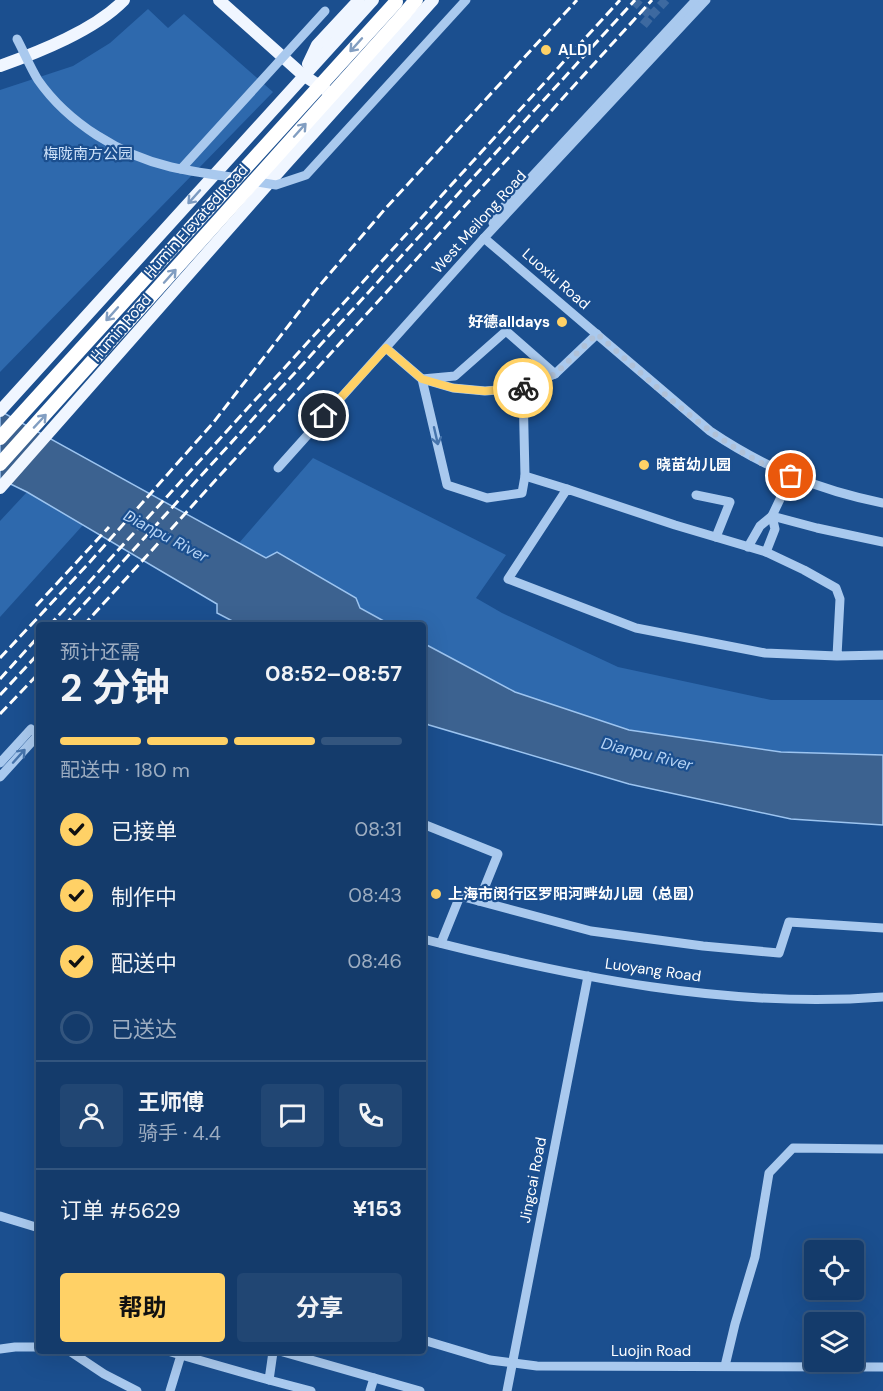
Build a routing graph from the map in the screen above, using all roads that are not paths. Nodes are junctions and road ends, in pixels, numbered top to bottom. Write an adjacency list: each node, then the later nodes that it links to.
1 (124, 0): 13 (main road)
2 (219, 0): 14 (main road)
3 (359, 0): 14 (main road)
4 (373, 0): 14 (main road)
5 (398, 0): 24 (highway, Humin Elevated Road, one-way to 24, bridge)
6 (416, 0): 25 (highway, Humin Elevated Road, one-way to 6, bridge)
7 (433, 0): 15 (main road, Humin Road)
8 (466, 0): 16 (street, bridge)
9 (696, 0): 17 (street)
10 (706, 0): 17 (street, West Meilong Road)
11 (325, 11): 16 (street, bridge)
12 (17, 39): 16 (street, bridge)
13 (0, 66)
14 (303, 75): 15 (main road); 23 (main road, one-way to 23)
15 (344, 101): 29 (main road, Humin Road)
16 (182, 169)
17 (484, 238): 18 (street, Luoxiu Road); 19 (street, West Meilong Road)
18 (597, 334): 20 (street); 28 (street, Luoxiu Road)
19 (386, 348): 21 (street); 26 (street, West Meilong Road)
20 (555, 374): 21 (street); 22 (street)
21 (422, 379): 22 (street); 27 (street, one-way to 27)
22 (523, 388): 27 (street)
23 (0, 411)
24 (0, 438)
25 (0, 464)
26 (278, 468)
27 (525, 476): 30 (street)
28 (791, 476): 32 (street, Luoxiu Road); 33 (street)
29 (0, 488)
30 (567, 489): 34 (street); 39 (street)
31 (696, 495): 34 (street)
32 (883, 503)
33 (772, 516): 35 (street); 36 (street); 37 (street)
34 (716, 537): 36 (street)
35 (883, 542)
36 (748, 546): 37 (street)
37 (766, 552): 39 (street)
38 (883, 655): 39 (street)
39 (837, 656)
40 (36, 733): 41 (street); 42 (street, one-way to 40)
41 (0, 763)
42 (0, 777)
43 (426, 825): 44 (street)
44 (479, 901): 45 (street); 47 (street)
45 (883, 928)
46 (426, 940): 47 (street, Luoyang Road)
47 (441, 943): 48 (street, Luoyang Road)
48 (588, 976): 49 (street, Luoyang Road); 61 (street, Jingcai Road)
49 (883, 997)
50 (883, 1149): 62 (street)
51 (0, 1216): 52 (street)
52 (36, 1227)
53 (426, 1341): 61 (street, Luojin Road)
54 (36, 1347): 55 (street)
55 (0, 1349)
56 (73, 1354): 67 (street)
57 (176, 1354): 68 (street)
58 (179, 1354): 65 (street)
59 (273, 1354): 65 (street)
60 (290, 1354): 64 (street)
61 (512, 1364): 62 (street, Luojin Road); 72 (street, Jingcai Road)
62 (725, 1366): 63 (street, Luojin Road)
63 (883, 1367)
64 (374, 1378): 66 (street); 70 (street)
65 (269, 1380): 69 (street)
66 (403, 1389): 71 (street)
67 (137, 1391)
68 (170, 1391)
69 (311, 1391)
70 (370, 1391)
71 (420, 1391)
72 (507, 1391)

